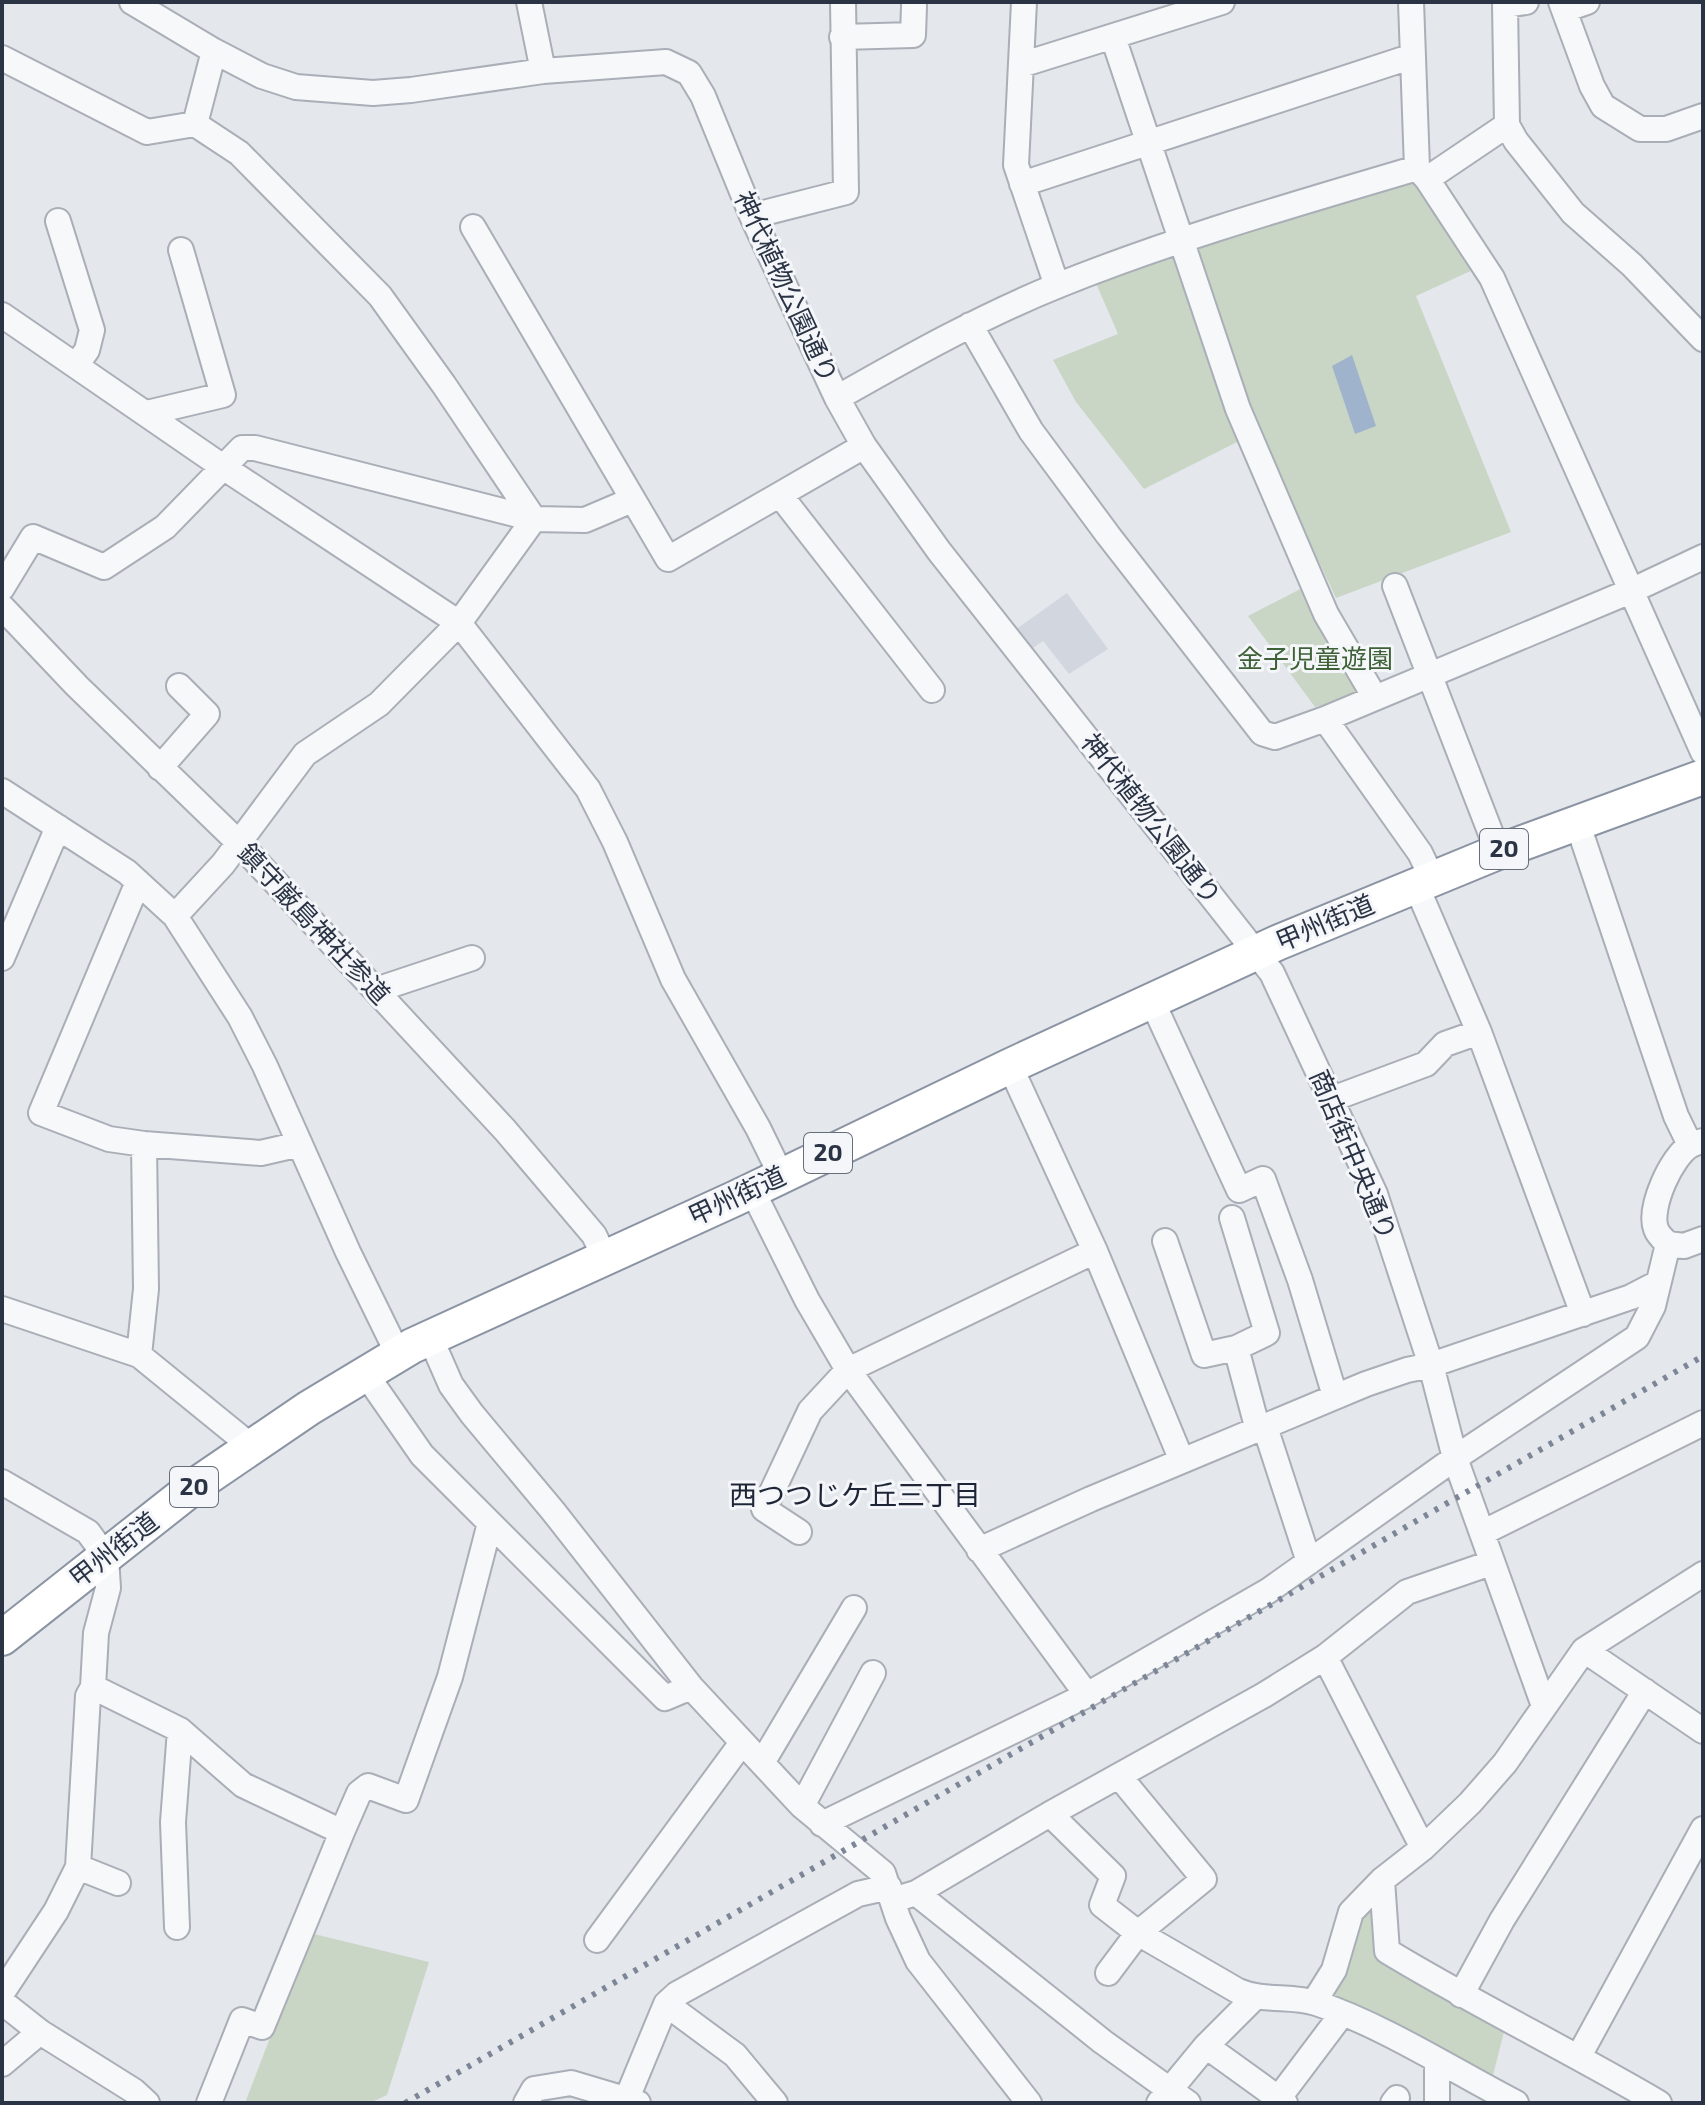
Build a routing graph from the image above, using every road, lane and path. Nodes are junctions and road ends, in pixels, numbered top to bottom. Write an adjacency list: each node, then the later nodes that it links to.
1 (132, 2): 13 (street, 神代植物公園通り)
2 (529, 2): 17 (street)
3 (843, 2): 11 (street)
4 (1024, 2): 16 (street)
5 (1222, 2): 10 (street)
6 (1411, 2): 14 (street)
7 (1526, 2): 20 (street)
8 (1571, 5): 18 (street)
9 (914, 6): 11 (street)
10 (1170, 10): 12 (street)
11 (842, 37): 24 (street)
12 (1113, 37): 16 (street); 21 (street)
13 (214, 51): 17 (street, 神代植物公園通り); 19 (street)
14 (1413, 56): 21 (street); 22 (street)
15 (2, 58): 19 (street)
16 (1021, 65): 23 (street)
17 (543, 71): 24 (street, 神代植物公園通り)
18 (1703, 116)
19 (195, 124): 40 (street)
20 (1507, 125): 22 (street); 32 (street)
21 (1148, 143): 23 (street); 27 (street)
22 (1422, 174): 27 (street); 44 (street)
23 (1022, 184): 29 (street)
24 (752, 216): 34 (street, 神代植物公園通り)
25 (58, 221): 33 (street)
26 (473, 227): 39 (street)
27 (1179, 239): 29 (street); 50 (street)
28 (181, 250): 35 (street)
29 (1057, 286): 31 (street)
30 (2, 315): 33 (street)
31 (970, 325): 34 (street); 51 (street)
32 (1703, 339)
33 (76, 366): 35 (street)
34 (837, 398): 36 (street, 神代植物公園通り)
35 (147, 413): 37 (street)
36 (864, 446): 38 (street); 63 (street, 神代植物公園通り)
37 (223, 467): 40 (street); 43 (street); 46 (street)
38 (780, 495): 39 (street); 49 (street)
39 (632, 500): 40 (street)
40 (534, 519): 46 (street)
41 (1703, 557): 44 (street)
42 (1395, 586): 47 (street)
43 (2, 588)
44 (1633, 590): 47 (street); 52 (street)
45 (2, 607): 53 (street, 鎮守厳島神社参道)
46 (459, 623): 58 (street); 74 (street)
47 (1430, 673): 50 (street); 59 (street)
48 (179, 686): 53 (street)
49 (932, 690)
50 (1374, 696): 51 (street)
51 (1325, 719): 61 (street)
52 (1703, 752)
53 (160, 768): 58 (street, 鎮守厳島神社参道)
54 (1703, 777): 56 (highway, 甲州街道 / 20)
55 (2, 791): 57 (street)
56 (1577, 822): 59 (highway, 甲州街道 / 20); 71 (street)
57 (58, 827): 60 (street); 64 (street)
58 (239, 843): 62 (street); 66 (street, 鎮守厳島神社参道)
59 (1498, 852): 61 (highway, 甲州街道 / 20)
60 (138, 882): 62 (street); 72 (street)
61 (1424, 882): 63 (highway, 甲州街道 / 20); 68 (street)
62 (175, 916): 73 (street)
63 (1258, 952): 67 (highway, 甲州街道 / 20); 70 (street, 商店街中央通り)
64 (2, 958)
65 (472, 958): 66 (street)
66 (376, 990): 80 (street, 鎮守厳島神社参道)
67 (1152, 1001): 69 (highway, 甲州街道 / 20); 91 (street)
68 (1479, 1032): 70 (street); 83 (street)
69 (1010, 1066): 74 (highway, 甲州街道 / 20); 79 (street)
70 (1332, 1099): 88 (street, 商店街中央通り)
71 (1696, 1143): 78 (street)
72 (144, 1144): 73 (street); 87 (street)
73 (300, 1144): 86 (street)
74 (767, 1183): 80 (highway, 甲州街道 / 20); 89 (street)
75 (1232, 1218): 85 (street)
76 (1703, 1239): 78 (street)
77 (1165, 1241): 85 (street)
78 (1668, 1244): 81 (street)
79 (1095, 1251): 89 (street); 96 (street)
80 (605, 1258): 84 (highway, 甲州街道 / 20)
81 (1658, 1283): 83 (street); 95 (street)
82 (2, 1309): 87 (street)
83 (1583, 1314): 88 (street)
84 (430, 1337): 86 (highway, 甲州街道 / 20); 112 (street)
85 (1236, 1348): 93 (street)
86 (398, 1354): 90 (highway, 甲州街道 / 20)
87 (139, 1355): 94 (street)
88 (1431, 1365): 91 (street); 95 (street, 商店街中央通り)
89 (848, 1370): 99 (street); 101 (street)
90 (365, 1373): 94 (highway, 甲州街道 / 20); 98 (street)
91 (1335, 1396): 93 (street)
92 (1703, 1423): 100 (street)
93 (1262, 1429): 96 (street); 103 (street)
94 (252, 1447): 102 (highway, 甲州街道 / 20)
95 (1455, 1458): 100 (street, 商店街中央通り); 103 (street)
96 (1182, 1461): 101 (street)
97 (2, 1482): 102 (street)
98 (490, 1523): 112 (street); 125 (street)
99 (799, 1532)
100 (1482, 1533): 104 (street, 商店街中央通り)
101 (979, 1550): 114 (street)
102 (106, 1557): 107 (highway, 甲州街道 / 20); 111 (street)
103 (1309, 1562): 114 (street)
104 (1491, 1563): 109 (street); 115 (street, 商店街中央通り)
105 (1703, 1574): 108 (street)
106 (854, 1608): 119 (street)
107 (2, 1638)
108 (1584, 1650): 113 (street); 115 (street)
109 (1325, 1657): 120 (street); 126 (street)
110 (873, 1673): 121 (street)
111 (93, 1687): 116 (street); 127 (street)
112 (691, 1687): 118 (street)
113 (1645, 1691): 117 (street); 136 (street)
114 (1087, 1695): 123 (street)
115 (1544, 1706): 126 (street)
116 (180, 1730): 125 (street); 131 (street)
117 (1703, 1731)
118 (741, 1744): 119 (street); 133 (street)
119 (762, 1763): 121 (street)
120 (1119, 1776): 122 (street); 132 (street)
121 (802, 1806): 123 (street)
122 (1050, 1814): 130 (street); 132 (street)
123 (822, 1824): 130 (street)
124 (1703, 1829): 144 (street)
125 (342, 1832): 151 (street)
126 (1423, 1848): 128 (street)
127 (78, 1867): 129 (street); 135 (street)
128 (1382, 1880): 136 (street); 139 (street)
129 (118, 1883)
130 (900, 1893): 140 (street); 147 (street); 154 (street)
131 (177, 1927)
132 (1138, 1933): 134 (street); 137 (street)
133 (597, 1940)
134 (1108, 1973)
135 (2, 1993)
136 (1461, 1995): 144 (street)
137 (1254, 1998): 139 (street); 143 (street)
138 (2, 2002): 142 (street)
139 (1314, 2002): 141 (street)
140 (666, 2004): 150 (street); 153 (street)
141 (1342, 2014): 145 (street); 149 (street)
142 (40, 2032): 146 (street); 148 (street)
143 (1206, 2046): 147 (street); 149 (street)
144 (1579, 2056): 157 (street)
145 (1437, 2062): 155 (street); 156 (street)
146 (2, 2064)
147 (1172, 2098)
148 (134, 2099)
149 (1282, 2101)
150 (630, 2102): 152 (street)
151 (209, 2103)
152 (526, 2103)
153 (775, 2103)
154 (1029, 2103)
155 (1437, 2103)
156 (1516, 2103)
157 (1659, 2103)

